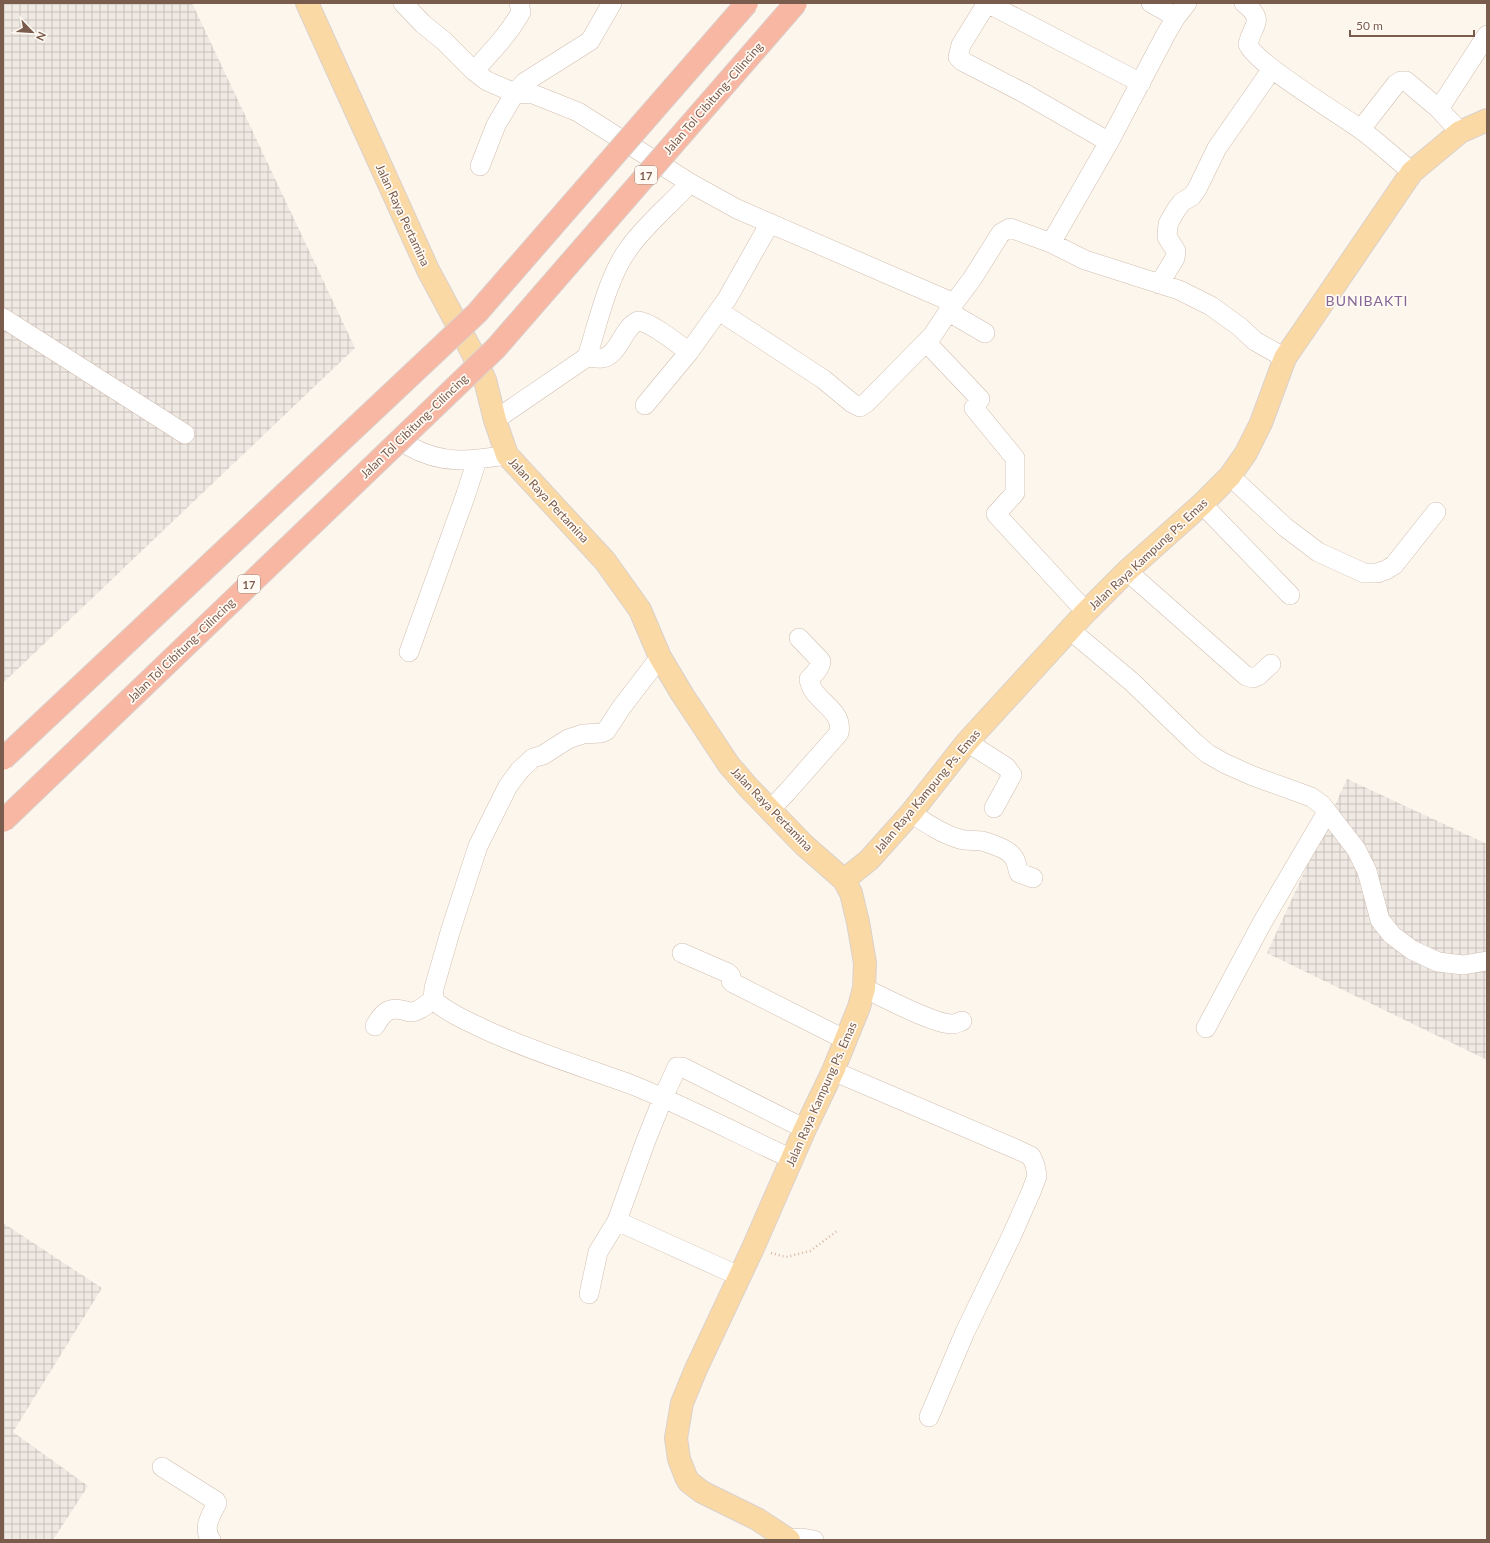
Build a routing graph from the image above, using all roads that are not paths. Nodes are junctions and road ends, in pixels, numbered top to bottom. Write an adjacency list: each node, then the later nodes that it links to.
1 (307, 3): 36 (main road, Jalan Raya Pertamina)
2 (404, 3): 13 (street)
3 (518, 3): 13 (street)
4 (612, 3): 15 (street)
5 (747, 3): 53 (highway, bridge)
6 (796, 3): 58 (highway, Jalan Tol Cibitung–Cilincing / 17, bridge)
7 (987, 3): 14 (street); 20 (street)
8 (1151, 3): 10 (street)
9 (1244, 3): 12 (street)
10 (1181, 10): 14 (street)
11 (1487, 35): 16 (street)
12 (1272, 69): 18 (street); 26 (street)
13 (474, 71): 15 (street)
14 (1141, 83): 20 (street)
15 (515, 93): 21 (street); 23 (street)
16 (1439, 108): 18 (street); 19 (street)
17 (1487, 120): 19 (main road, Jalan Raya Kampung Ps. Emas)
18 (1361, 129): 22 (street)
19 (1460, 132): 22 (main road, Jalan Raya Kampung Ps. Emas)
20 (1109, 142): 25 (street)
21 (480, 166)
22 (1412, 172): 34 (main road, Jalan Raya Kampung Ps. Emas)
23 (690, 183): 24 (street); 33 (street)
24 (770, 223): 27 (street); 28 (street)
25 (1051, 243): 26 (street); 27 (street)
26 (1160, 284): 34 (street)
27 (952, 308): 30 (street); 31 (street)
28 (719, 311): 31 (street); 32 (street)
29 (3, 318): 37 (street)
30 (985, 333)
31 (926, 342): 46 (street)
32 (689, 352): 33 (street); 35 (street)
33 (587, 357): 36 (street)
34 (1285, 358): 41 (main road, Jalan Raya Kampung Ps. Emas)
35 (645, 405)
36 (495, 420): 39 (main road, Jalan Raya Pertamina)
37 (185, 434)
38 (409, 446): 40 (street)
39 (507, 455): 40 (street); 50 (main road, Jalan Raya Pertamina)
40 (477, 460): 49 (street)
41 (1230, 476): 42 (main road, Jalan Raya Kampung Ps. Emas); 43 (street)
42 (1202, 504): 44 (main road, Jalan Raya Kampung Ps. Emas); 45 (street)
43 (1436, 512)
44 (1127, 571): 46 (main road, Jalan Raya Kampung Ps. Emas); 51 (street)
45 (1290, 595)
46 (1086, 612): 47 (main road, Jalan Raya Kampung Ps. Emas)
47 (1070, 630): 52 (main road, Jalan Raya Kampung Ps. Emas); 56 (street)
48 (799, 638): 55 (street)
49 (409, 652)
50 (660, 657): 55 (main road, Jalan Raya Pertamina); 64 (street)
51 (1271, 664)
52 (967, 742): 54 (street); 57 (main road, Jalan Raya Kampung Ps. Emas)
53 (3, 759)
54 (994, 808)
55 (770, 810): 60 (main road, Jalan Raya Pertamina)
56 (1327, 812): 62 (street); 67 (street)
57 (911, 813): 59 (street); 60 (main road, Jalan Raya Kampung Ps. Emas)
58 (3, 821)
59 (1033, 878)
60 (844, 880): 63 (main road, Jalan Raya Kampung Ps. Emas)
61 (682, 953): 68 (street)
62 (1487, 961)
63 (864, 988): 65 (street); 68 (main road, Jalan Raya Kampung Ps. Emas)
64 (433, 1000): 66 (street); 70 (street)
65 (962, 1021)
66 (375, 1026)
67 (1206, 1028)
68 (846, 1040): 69 (main road, Jalan Raya Kampung Ps. Emas)
69 (833, 1070): 71 (main road, Jalan Raya Kampung Ps. Emas); 76 (street)
70 (663, 1098): 71 (street); 72 (street); 73 (street)
71 (805, 1129): 72 (main road, Jalan Raya Kampung Ps. Emas)
72 (792, 1159): 74 (main road, Jalan Raya Kampung Ps. Emas)
73 (617, 1221): 74 (street); 75 (street)
74 (739, 1276): 78 (main road, Jalan Raya Kampung Ps. Emas)
75 (589, 1294)
76 (929, 1417)
77 (162, 1466): 79 (street)
78 (789, 1539): 80 (street)
79 (210, 1540)
80 (814, 1540)

